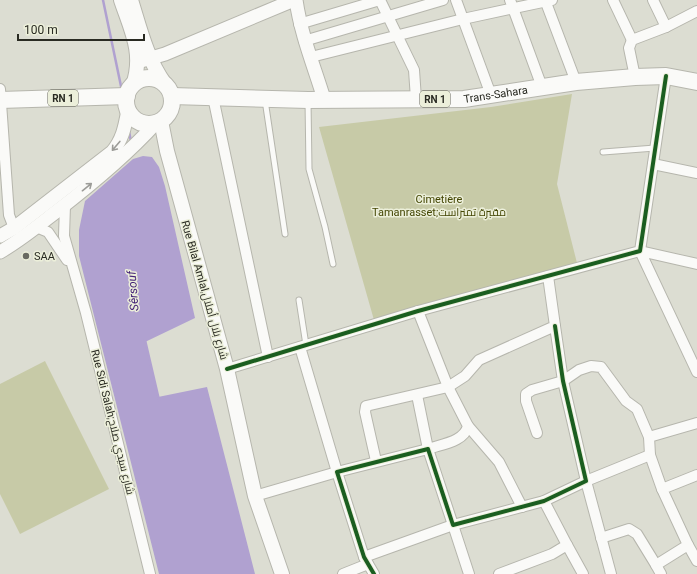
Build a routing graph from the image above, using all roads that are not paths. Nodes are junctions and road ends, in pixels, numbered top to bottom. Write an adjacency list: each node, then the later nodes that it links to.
1 (121, 0): 19 (main road)
2 (131, 0): 19 (main road)
3 (295, 0): 13 (street); 19 (street)
4 (443, 0): 11 (street)
5 (456, 0): 12 (street)
6 (548, 0): 9 (street); 22 (street)
7 (613, 0): 16 (street)
8 (653, 0): 14 (street)
9 (513, 4): 12 (street); 24 (street)
10 (697, 11): 14 (street)
11 (389, 16): 13 (street); 15 (street); 17 (street)
12 (463, 19): 15 (street); 26 (street)
13 (299, 24): 17 (street)
14 (666, 27): 16 (street)
15 (398, 34): 18 (street); 32 (street)
16 (632, 40): 21 (street)
17 (304, 41): 18 (street)
18 (311, 57): 31 (street)
19 (144, 60): 25 (main road); 28 (main road)
20 (666, 76): 21 (main road, Trans-Sahara / RN 1); 23 (main road, Trans-Sahara / RN 1); 35 (street)
21 (635, 77): 22 (main road, Trans-Sahara / RN 1)
22 (576, 82): 24 (main road, Trans-Sahara / RN 1)
23 (697, 82)
24 (542, 87): 26 (main road, Trans-Sahara / RN 1)
25 (168, 90): 28 (main road); 29 (main road, Trans-Sahara / RN 1); 34 (main road)
26 (491, 95): 32 (main road, Trans-Sahara / RN 1)
27 (0, 96): 28 (main road, RN 1); 41 (street)
28 (129, 97): 34 (main road); 41 (street, one-way to 41)
29 (213, 98): 30 (main road, Trans-Sahara / RN 1); 54 (street)
30 (265, 99): 33 (main road, Trans-Sahara / RN 1); 42 (lane)
31 (324, 99): 32 (main road, Trans-Sahara / RN 1); 33 (main road, Trans-Sahara / RN 1)
32 (416, 99)
33 (308, 100): 46 (lane)
34 (158, 122): 39 (street, one-way to 34); 55 (main road, Rue Bilal Amlal,شارع بلال أملال)
35 (655, 148): 36 (lane); 37 (street)
36 (603, 152)
37 (653, 164): 38 (street); 44 (street)
38 (697, 173)
39 (65, 205): 40 (street); 48 (street, Rue Sidi Salah;شارع سيدي صلاح)
40 (36, 227): 45 (street); 48 (street, Rue Sidi Salah;شارع سيدي صلاح)
41 (14, 228): 43 (street)
42 (285, 234)
43 (0, 236)
44 (640, 251): 47 (street); 49 (street); 56 (street)
45 (0, 252)
46 (333, 264)
47 (697, 264)
48 (74, 270): 81 (street, Rue Sidi Salah;شارع سيدي صلاح)
49 (548, 276): 51 (street); 52 (street)
50 (299, 300): 53 (lane)
51 (418, 311): 53 (street); 58 (street)
52 (555, 326): 57 (street); 58 (street)
53 (303, 346): 54 (street); 67 (street)
54 (268, 357): 55 (street)
55 (227, 369): 71 (main road, Rue Bilal Amlal,شارع بلال أملال)
56 (697, 372)
57 (563, 381): 62 (street); 63 (street); 69 (street)
58 (448, 387): 59 (street); 61 (street)
59 (417, 395): 64 (street); 66 (street)
60 (697, 423): 63 (street)
61 (468, 426): 64 (street); 73 (street)
62 (537, 433)
63 (649, 437): 65 (street)
64 (428, 449): 66 (street); 74 (street)
65 (650, 455): 69 (street); 70 (street)
66 (376, 461): 67 (street)
67 (337, 472): 71 (street); 78 (street)
68 (697, 475): 70 (street)
69 (586, 481): 72 (street); 75 (street)
70 (662, 489): 77 (street)
71 (255, 496): 82 (main road, Rue Bilal Amlal,شارع بلال أملال)
72 (544, 501): 73 (street); 76 (street)
73 (522, 507): 74 (street)
74 (453, 525): 78 (street); 85 (street)
75 (601, 538): 80 (street); 88 (street)
76 (567, 545): 86 (street); 87 (street)
77 (688, 545): 79 (street); 80 (street)
78 (366, 561): 83 (street); 84 (street)
79 (697, 561)
80 (658, 570)
81 (150, 574)
82 (282, 574)
83 (343, 574)
84 (374, 574)
85 (469, 574)
86 (499, 574)
87 (583, 574)
88 (611, 574)

